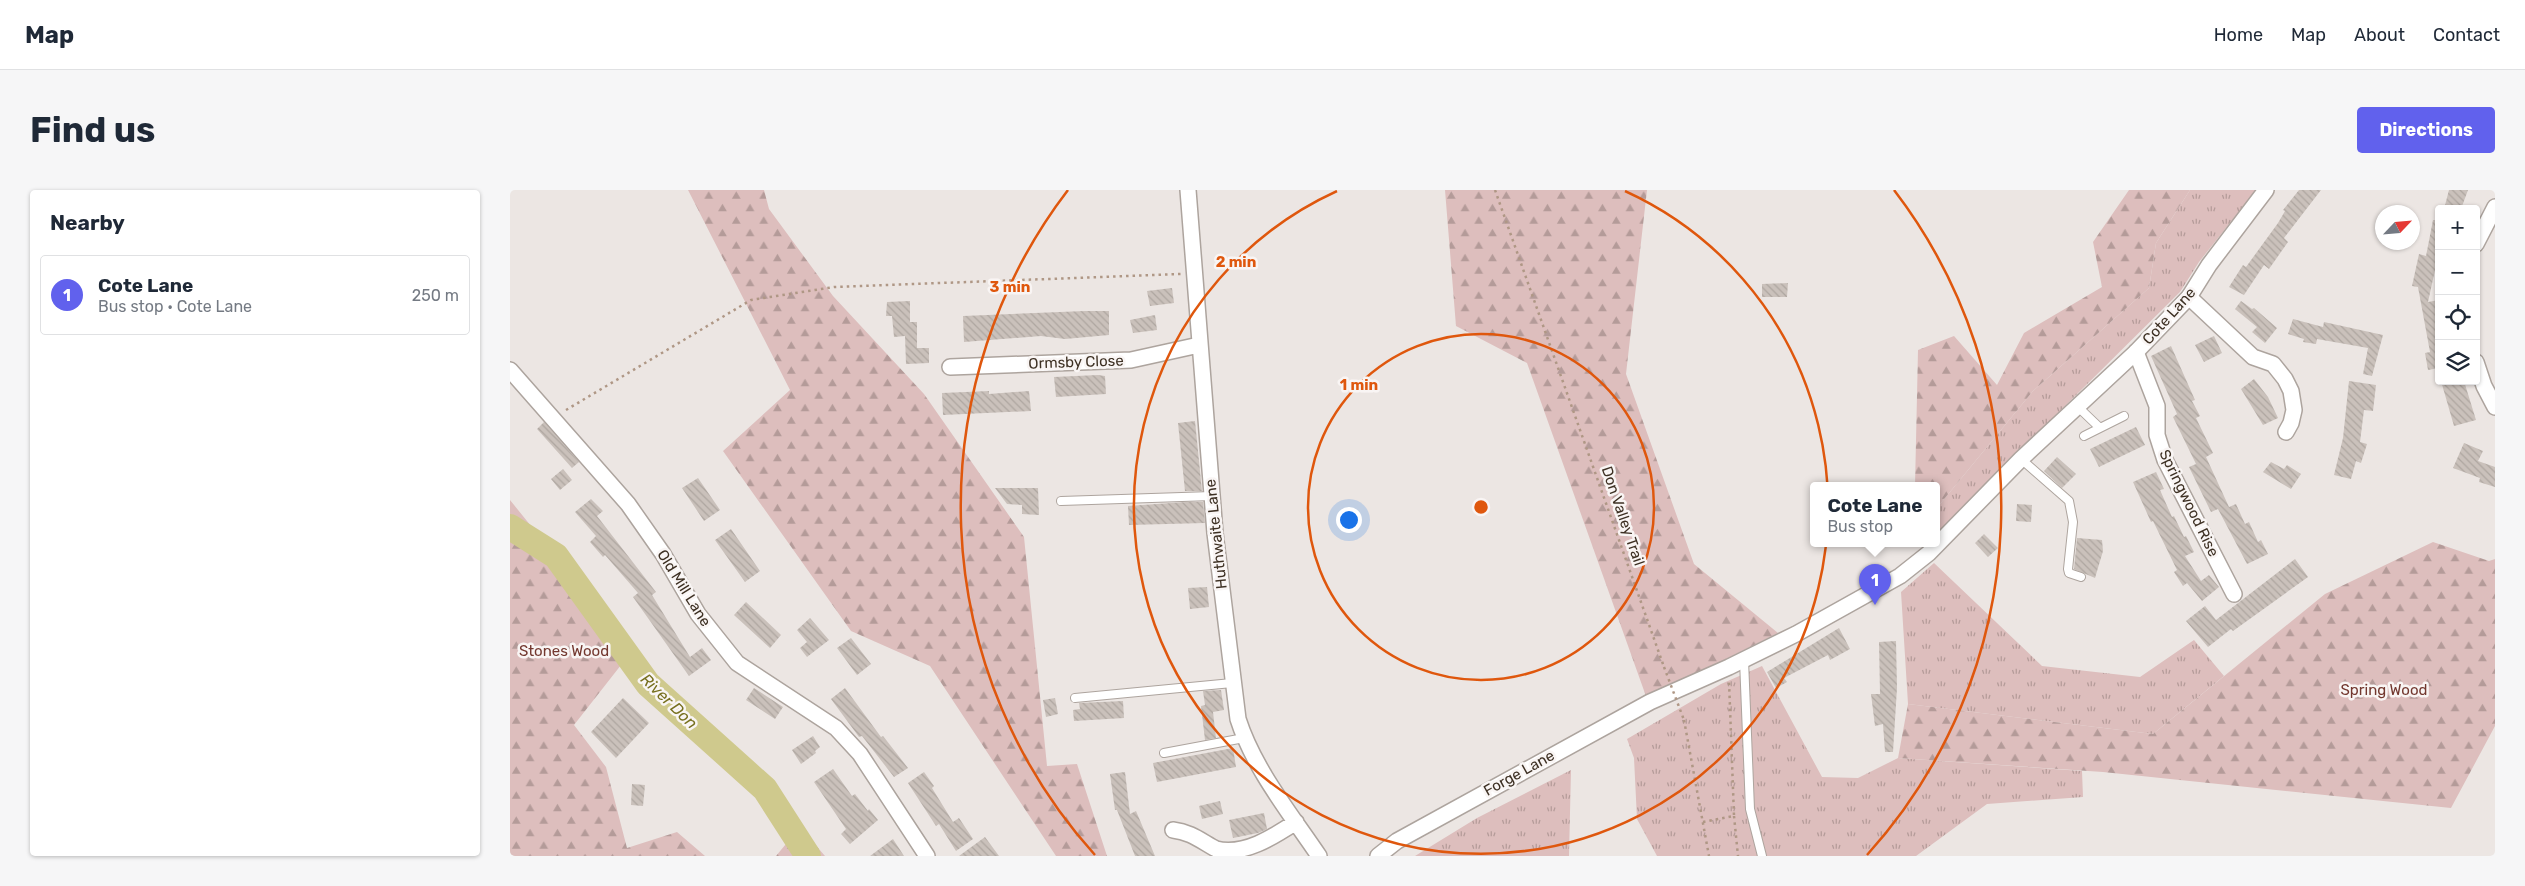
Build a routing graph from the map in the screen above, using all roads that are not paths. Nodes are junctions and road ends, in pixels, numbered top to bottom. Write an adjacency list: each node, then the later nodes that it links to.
1 (1188, 190): 6 (street, Huthwaite Lane)
2 (2266, 190): 5 (street, Cote Lane)
3 (2495, 207): 4 (street)
4 (2480, 236)
5 (2189, 297): 7 (street, Cote Lane); 15 (street)
6 (1199, 345): 8 (street, Ormsby Close); 18 (street, Huthwaite Lane)
7 (2136, 352): 11 (street, Cote Lane); 23 (street, Springwood Rise)
8 (950, 367)
9 (510, 370): 32 (street, Old Mill Lane)
10 (2480, 374): 12 (street)
11 (2077, 406): 14 (lane); 17 (street, Cote Lane)
12 (2495, 406)
13 (2124, 416): 14 (lane)
14 (2100, 428): 16 (lane)
15 (2286, 432)
16 (2084, 436)
17 (2021, 459): 20 (street, Cote Lane); 22 (lane)
18 (1212, 496): 19 (lane); 25 (street, Huthwaite Lane)
19 (1061, 501)
20 (1940, 542)
21 (1935, 547): 24 (street, Cote Lane)
22 (2081, 578)
23 (2234, 594)
24 (1744, 660): 26 (street, Cote Lane); 35 (lane)
25 (1232, 683): 27 (lane); 28 (street, Huthwaite Lane)
26 (1664, 695): 34 (street, Forge Lane)
27 (1075, 698)
28 (1244, 738): 29 (lane); 30 (street, Huthwaite Lane)
29 (1164, 753)
30 (1296, 822): 31 (street); 33 (street, Huthwaite Lane)
31 (1170, 829)
32 (927, 856)
33 (1319, 856)
34 (1378, 856)
35 (1762, 856)

